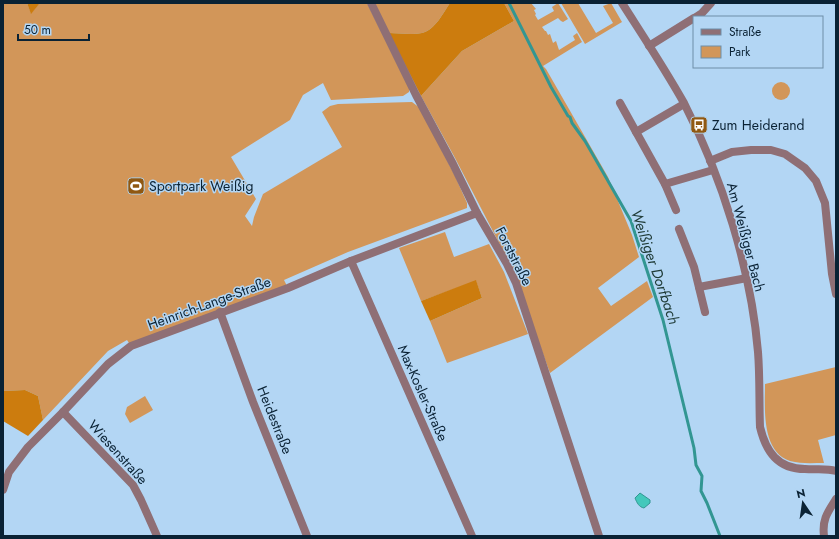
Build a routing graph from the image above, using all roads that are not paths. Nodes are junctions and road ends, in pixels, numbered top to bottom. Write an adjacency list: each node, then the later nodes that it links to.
1 (371, 3): 14 (street, Forststraße)
2 (622, 3): 6 (street, Am Weißiger Bach)
3 (711, 3): 4 (street)
4 (698, 16)
5 (693, 19): 6 (street)
6 (650, 46): 8 (street, Am Weißiger Bach)
7 (620, 104): 9 (street)
8 (684, 104): 9 (street); 10 (street, Am Weißiger Bach)
9 (636, 132): 12 (street)
10 (710, 161): 11 (street, Am Weißiger Bach); 19 (street)
11 (713, 170): 12 (street); 17 (street, Am Weißiger Bach)
12 (665, 184): 13 (street)
13 (676, 210)
14 (476, 213): 16 (street, Heinrich-Lange-Straße); 29 (street, Forststraße)
15 (679, 229): 18 (street)
16 (351, 261): 20 (street, Heinrich-Lange-Straße); 28 (street, Max-Kosler-Straße)
17 (747, 278): 18 (street); 23 (street, Am Weißiger Bach)
18 (699, 287): 21 (street)
19 (836, 294)
20 (220, 312): 22 (street, Heinrich-Lange-Straße); 27 (street, Heidestraße)
21 (705, 312)
22 (63, 412): 24 (street, Heinrich-Lange-Straße); 26 (street, Wiesenstraße)
23 (836, 471)
24 (3, 490)
25 (836, 499): 30 (street)
26 (156, 536)
27 (308, 536)
28 (472, 536)
29 (599, 536)
30 (824, 536)

